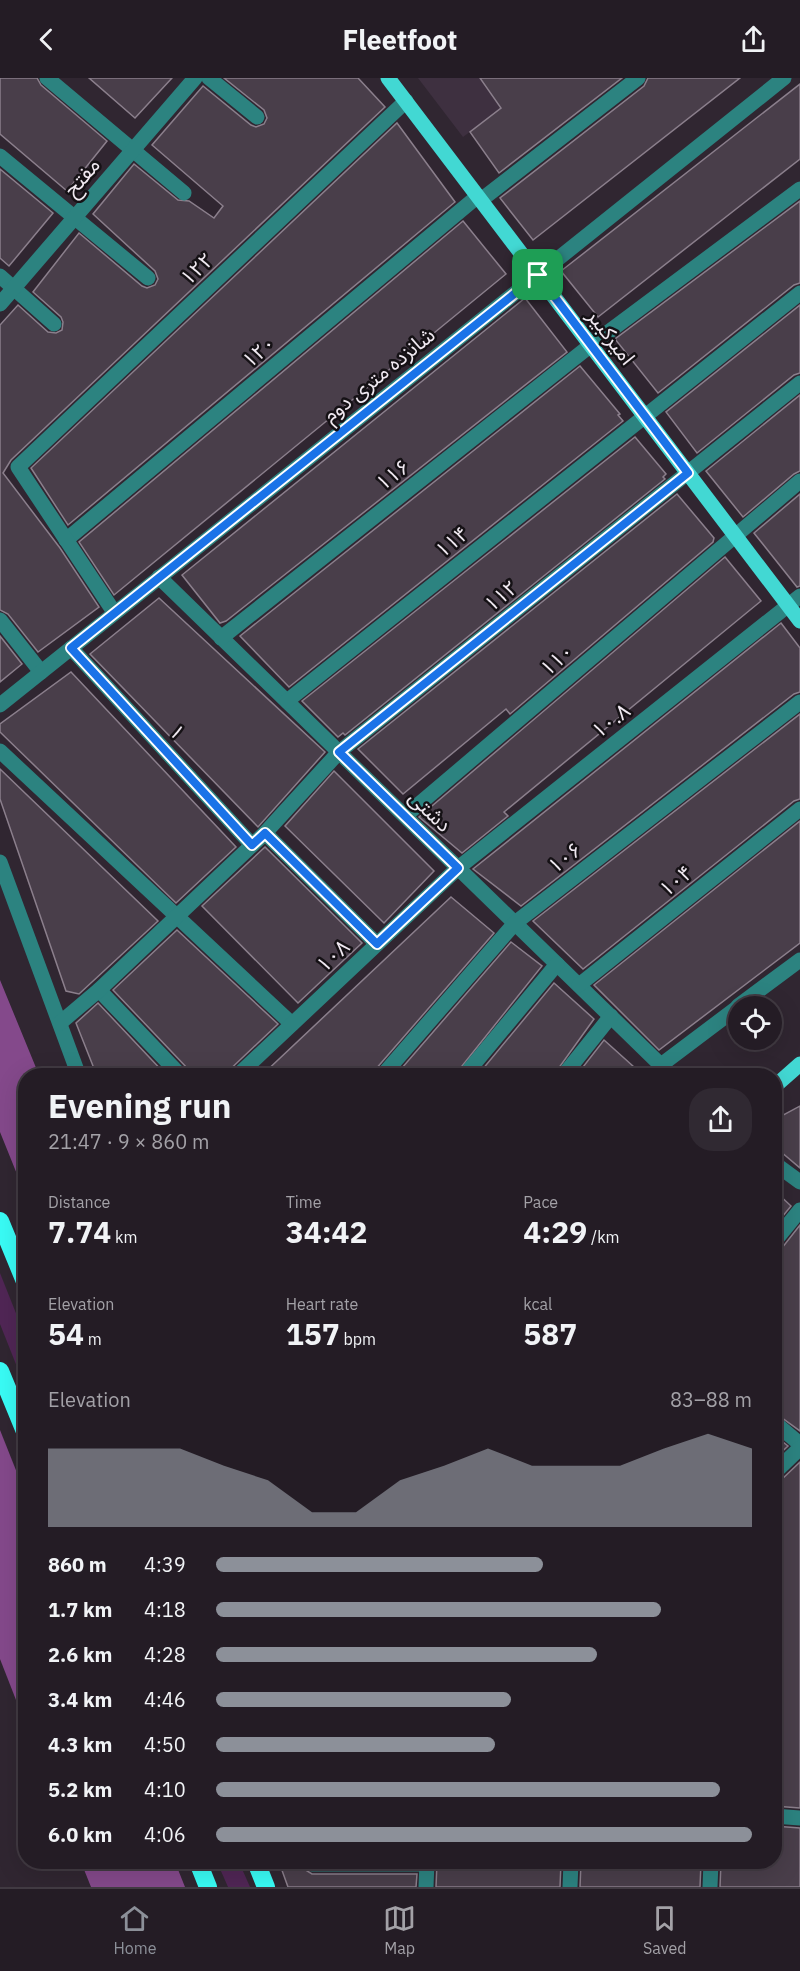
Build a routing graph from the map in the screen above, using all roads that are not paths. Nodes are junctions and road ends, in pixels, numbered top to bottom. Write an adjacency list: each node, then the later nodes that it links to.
1 (47, 78): 9 (street)
2 (195, 78): 9 (street, مفتح)
3 (209, 78): 8 (street)
4 (388, 78): 7 (main road, امیرکبیر)
5 (638, 78): 13 (street, ۱۲۰)
6 (784, 78): 15 (street, شانزده متری دوم)
7 (406, 101): 13 (main road, امیرکبیر); 28 (street, ۱۲۲)
8 (257, 117)
9 (133, 150): 12 (street); 14 (street, مفتح)
10 (0, 156): 14 (street)
11 (800, 189): 22 (street, ۱۱۶)
12 (184, 194)
13 (480, 198): 15 (main road, امیرکبیر); 28 (street, ۱۲۰)
14 (74, 218): 17 (street); 18 (street, مفتح)
15 (538, 275): 22 (main road, امیرکبیر); 29 (street, شانزده متری دوم)
16 (0, 276): 18 (street)
17 (147, 278)
18 (14, 288): 20 (street, مفتح); 21 (street)
19 (800, 293): 24 (street, ۱۱۴)
20 (0, 304)
21 (54, 324)
22 (591, 345): 24 (main road, امیرکبیر); 34 (street, ۱۱۶)
23 (800, 383): 25 (street, ۱۱۲)
24 (644, 415): 25 (main road, امیرکبیر); 37 (street, ۱۱۴)
25 (688, 473): 27 (main road, امیرکبیر); 41 (street, ۱۱۲)
26 (800, 481): 27 (street, ۱۱۰)
27 (735, 536): 30 (main road, امیرکبیر); 43 (street, ۱۱۰)
28 (66, 540): 31 (street)
29 (159, 577): 31 (street, شانزده متری دوم); 34 (street, دشتی)
30 (794, 601): 33 (main road, امیرکبیر); 47 (street, ۱۰.۸)
31 (114, 612): 35 (street, شانزده متری دوم)
32 (0, 620): 36 (street)
33 (800, 621)
34 (221, 638): 37 (street, دشتی)
35 (71, 648): 36 (street, شانزده متری دوم); 45 (street, ۱)
36 (41, 672): 39 (street, شانزده متری دوم)
37 (287, 701): 41 (street, دشتی)
38 (800, 702): 49 (street, ۱۰۶)
39 (0, 705)
40 (0, 751): 48 (street)
41 (339, 752): 43 (street, دشتی); 44 (street, ۱۱۲)
42 (800, 809): 53 (street, ۱۰۴)
43 (405, 816): 47 (street, دشتی)
44 (265, 833): 45 (street, ۱۱۲); 50 (street)
45 (252, 845): 48 (street, ۱۱۲)
46 (0, 862): 58 (street)
47 (458, 868): 49 (street, دشتی); 50 (street, ۱۰۸)
48 (177, 916): 54 (street, ۱۱۲); 59 (street)
49 (515, 923): 52 (street, دشتی); 63 (street, ۱۰۶)
50 (377, 944): 59 (street, ۱۰۸)
51 (800, 960): 55 (street)
52 (557, 964): 53 (street, دشتی); 64 (street)
53 (579, 985): 56 (street, دشتی)
54 (99, 990): 58 (street, ۱۱۲); 61 (street)
55 (753, 996)
56 (611, 1016): 65 (street); 66 (street, دشتی)
57 (728, 1016): 67 (street)
58 (60, 1023): 60 (street)
59 (292, 1024): 62 (street, ۱۰۸)
60 (76, 1068)
61 (173, 1068)
62 (245, 1068)
63 (389, 1068)
64 (471, 1068)
65 (569, 1068)
66 (658, 1068)
67 (667, 1068)
68 (798, 1068): 69 (main road)
69 (782, 1081)
70 (782, 1169): 71 (street)
71 (800, 1182)
72 (800, 1210): 74 (street)
73 (0, 1221): 75 (highway)
74 (782, 1232)
75 (18, 1265)
76 (0, 1371): 77 (highway)
77 (18, 1415)
78 (782, 1429): 79 (street)
79 (800, 1446): 80 (street)
80 (782, 1465)
81 (782, 1817): 82 (street)
82 (800, 1818)
83 (201, 1869): 88 (highway)
84 (259, 1869): 89 (highway)
85 (427, 1869): 90 (street)
86 (571, 1869): 91 (street)
87 (711, 1869): 92 (street)
88 (208, 1887)
89 (266, 1887)
90 (426, 1887)
91 (570, 1887)
92 (710, 1887)

